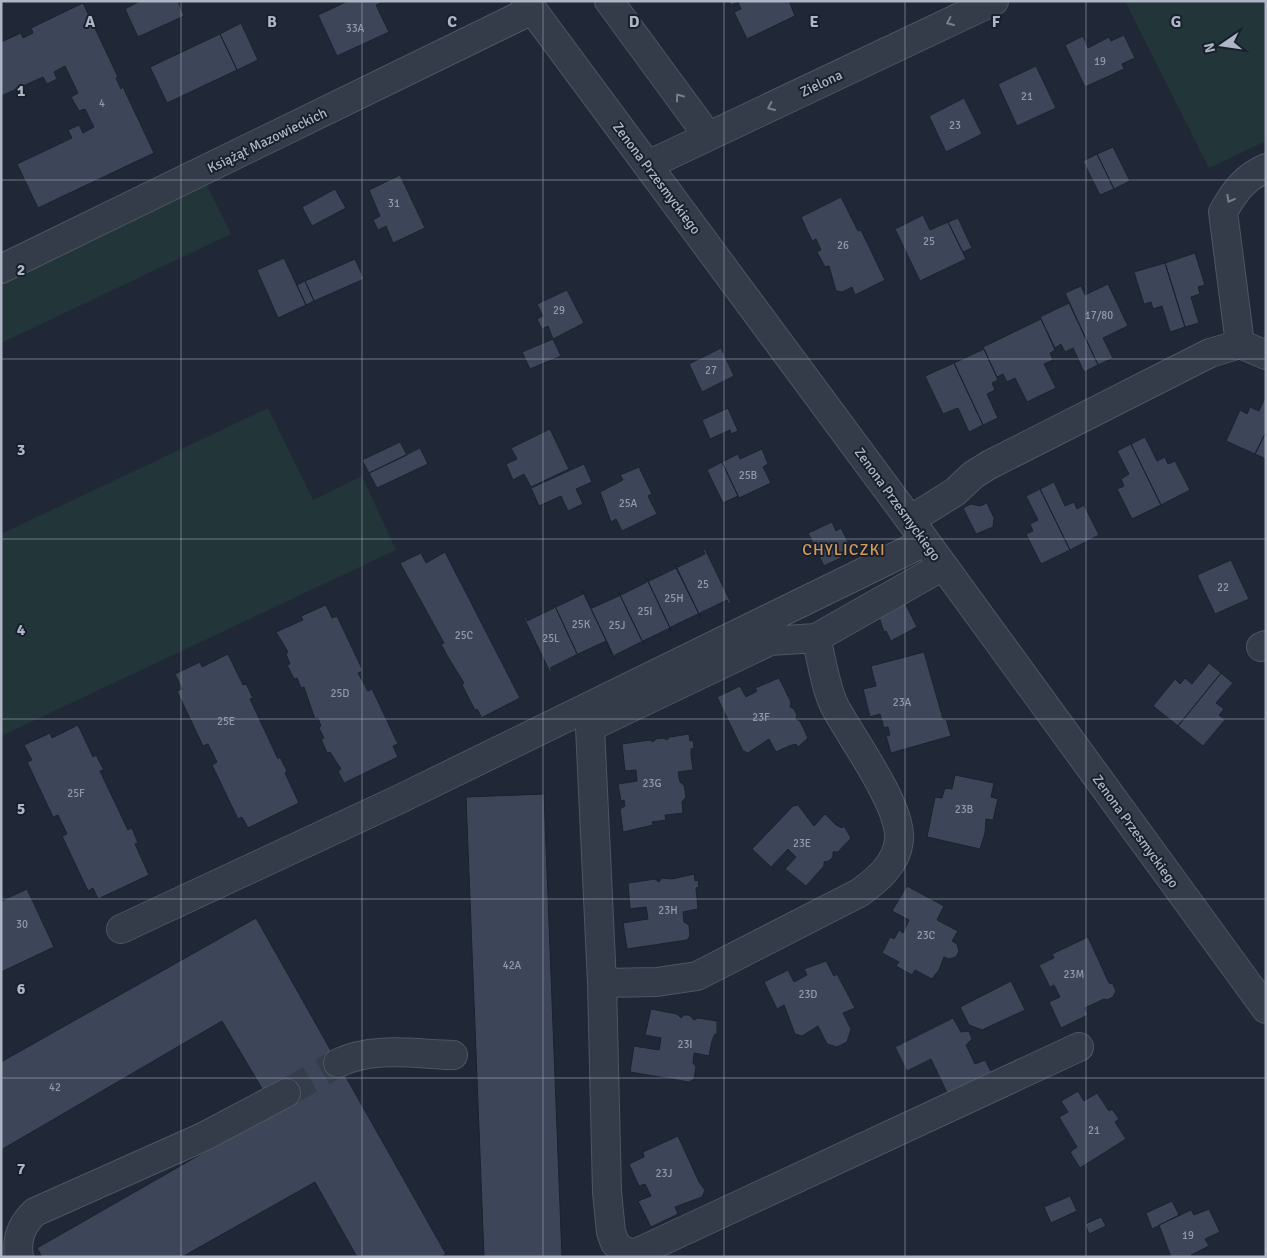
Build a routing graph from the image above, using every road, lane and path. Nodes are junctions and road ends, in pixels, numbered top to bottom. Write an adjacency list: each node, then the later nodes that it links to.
1 (610, 1): 4 (street, one-way to 1)
2 (994, 1): 4 (street, Zielona, one-way to 4)
3 (529, 6): 5 (street, Zenona Przesmyckiego); 7 (street, Książąt Mazowieckich)
4 (708, 136): 5 (street, Zielona)
5 (648, 165): 10 (street, Zenona Przesmyckiego)
6 (1266, 168): 8 (street, one-way to 8)
7 (1, 269)
8 (1240, 344): 9 (street); 10 (street)
9 (1266, 355)
10 (917, 531): 11 (street, Zenona Przesmyckiego); 13 (street)
11 (944, 566): 12 (street); 15 (street, Zenona Przesmyckiego)
12 (816, 638): 14 (street); 14 (street)
13 (121, 929)
14 (602, 982): 16 (street)
15 (1266, 1009)
16 (1079, 1047)
17 (454, 1055): 18 (street)
18 (338, 1063)
19 (286, 1093): 20 (street)
20 (19, 1257)

